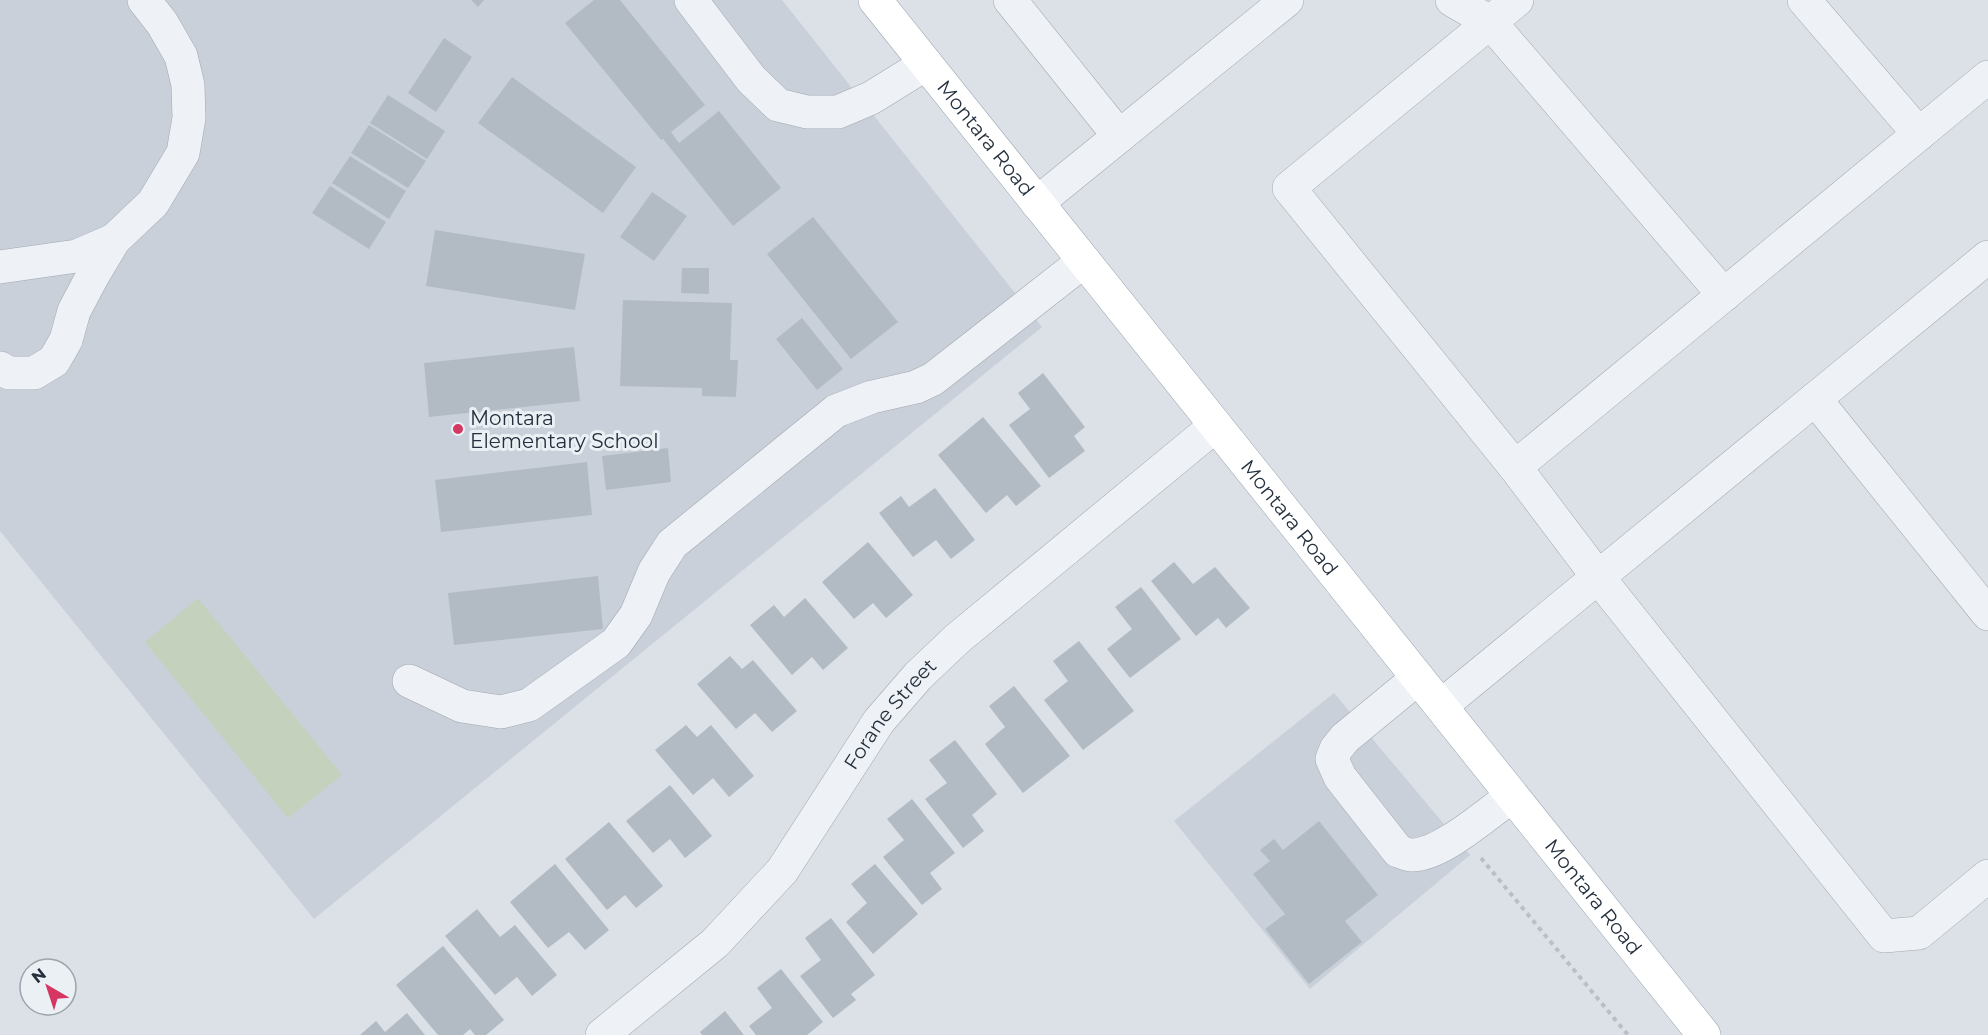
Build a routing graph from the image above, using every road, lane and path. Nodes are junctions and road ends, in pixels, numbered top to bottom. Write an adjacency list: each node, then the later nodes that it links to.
1 (144, 0): 15 (street)
2 (690, 0): 10 (street)
3 (875, 0): 10 (main road, Montara Road)
4 (1010, 0): 13 (street)
5 (1287, 0): 13 (street)
6 (1452, 0): 9 (street)
7 (1517, 0): 9 (street)
8 (1804, 0): 12 (street)
9 (1490, 22): 19 (street); 23 (street)
10 (926, 64): 14 (main road, Montara Road)
11 (1988, 77): 12 (street)
12 (1919, 134): 19 (street)
13 (1119, 136): 14 (street)
14 (1037, 203): 17 (main road, Montara Road)
15 (114, 240): 18 (street); 20 (street)
16 (1988, 257): 21 (street)
17 (1084, 261): 22 (main road, Montara Road); 27 (street)
18 (0, 267)
19 (1724, 295): 23 (street)
20 (0, 368)
21 (1815, 399): 24 (street); 25 (street)
22 (1215, 426): 26 (main road, Montara Road); 32 (street, Forane Street)
23 (1515, 467): 24 (street)
24 (1598, 577): 28 (street); 31 (street)
25 (1988, 614)
26 (1418, 678): 28 (main road, Montara Road); 30 (street)
27 (409, 681)
28 (1441, 706): 29 (main road, Montara Road)
29 (1512, 796): 30 (street); 34 (main road, Montara Road)
30 (1460, 833): 33 (path)
31 (1988, 876)
32 (602, 1035)
33 (1628, 1035)
34 (1704, 1035)

